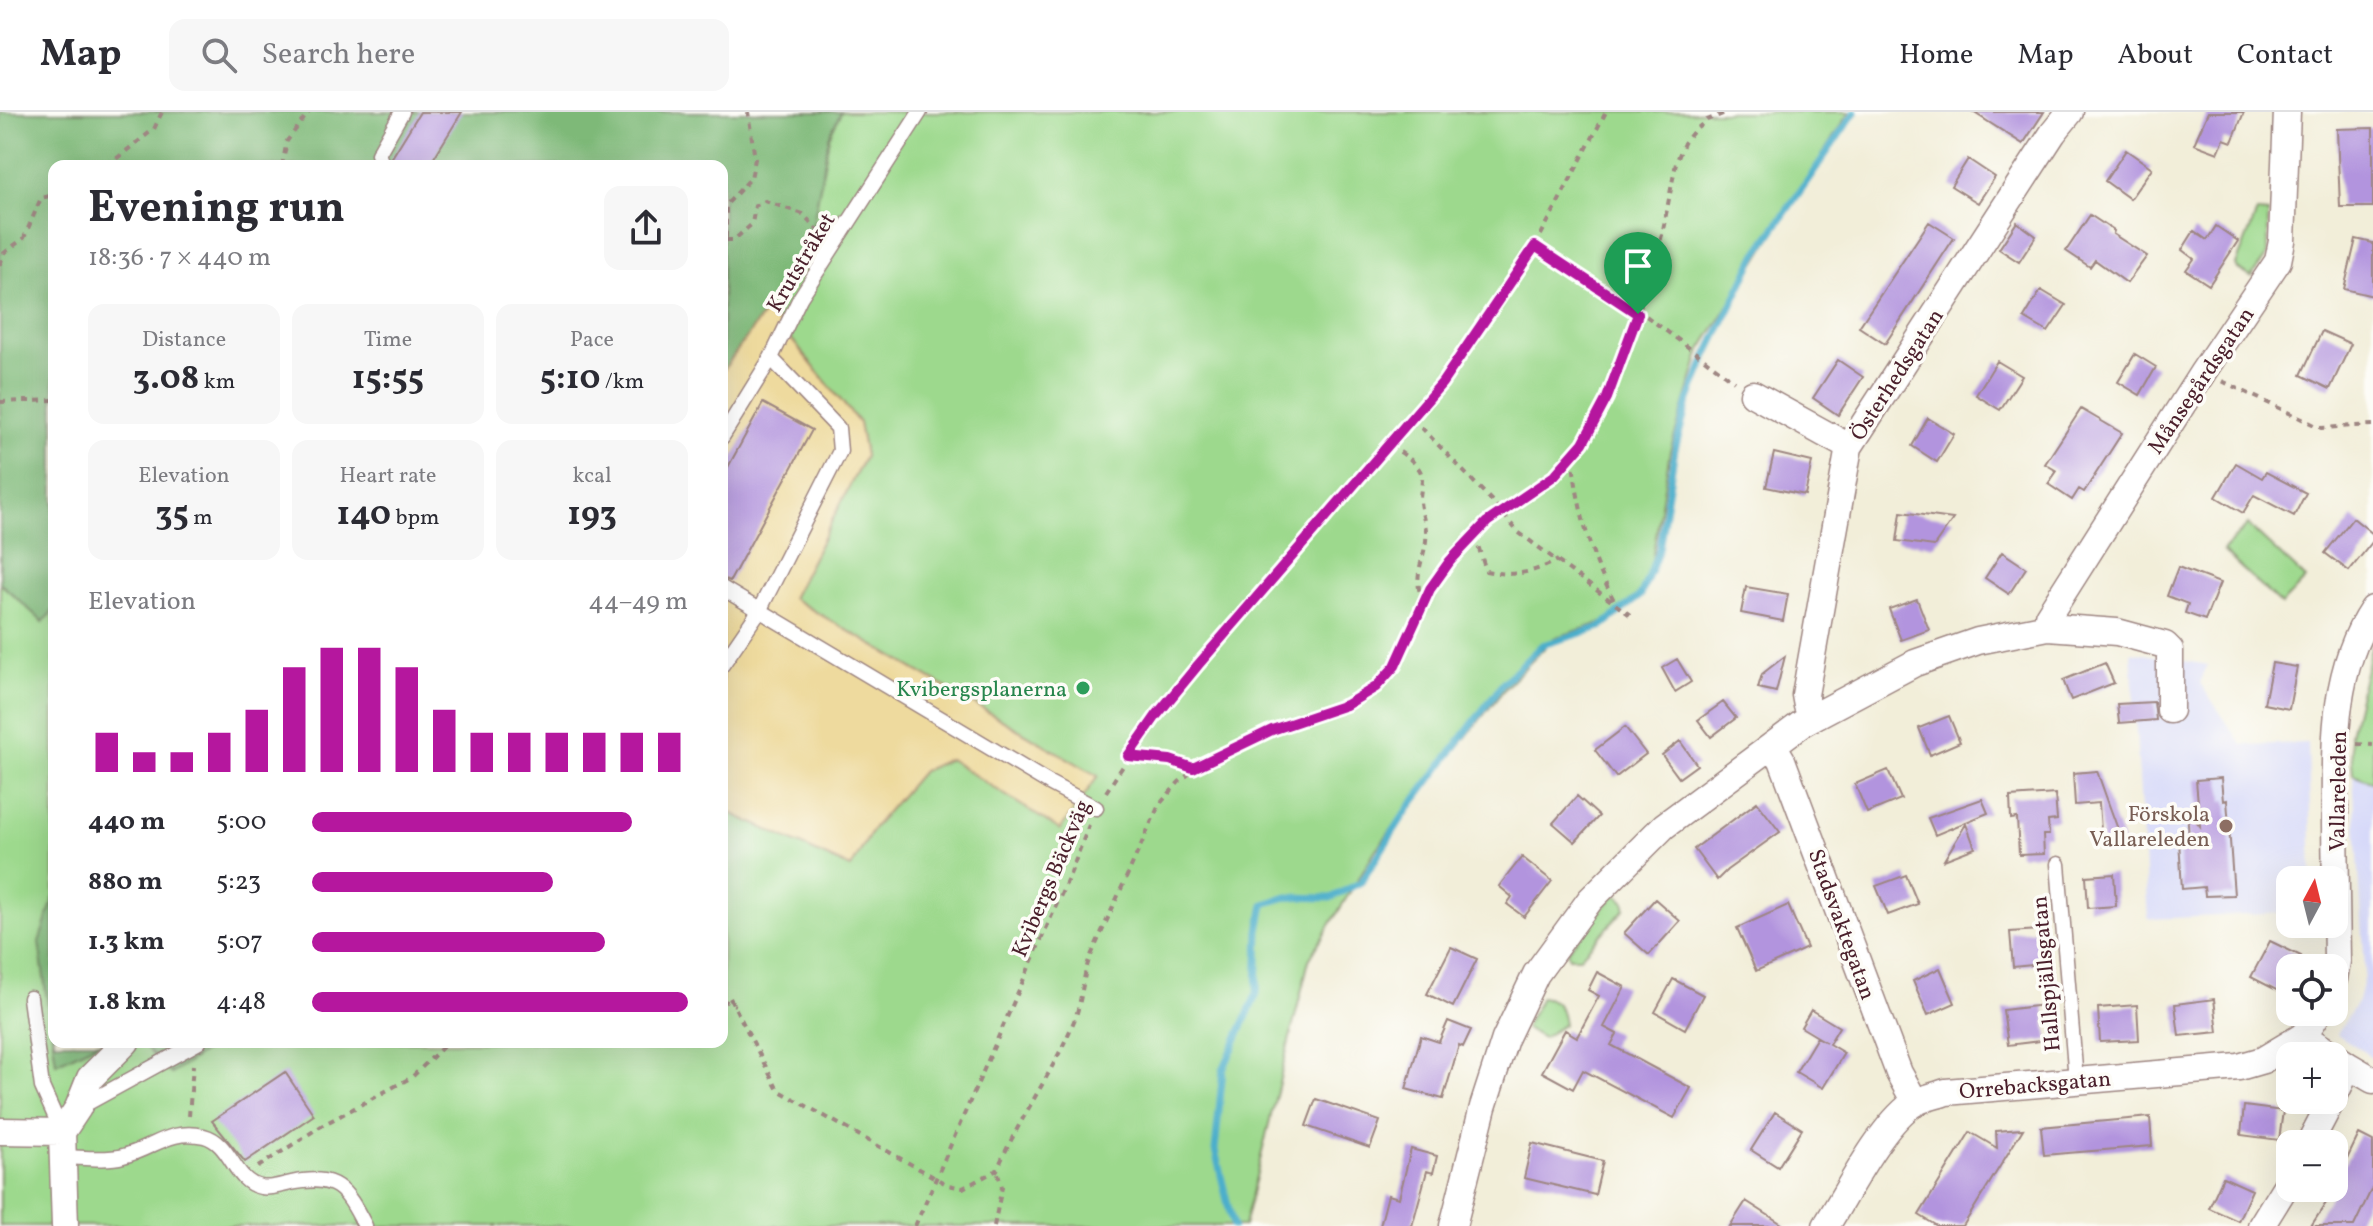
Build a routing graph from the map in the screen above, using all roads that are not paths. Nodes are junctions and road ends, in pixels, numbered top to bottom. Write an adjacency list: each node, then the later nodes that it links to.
1 (402, 112): 5 (lane)
2 (920, 112): 6 (lane, Krutstråket)
3 (2070, 112): 9 (street, Österhedsgatan)
4 (2287, 112): 13 (street, Månsegårdsgatan)
5 (380, 160)
6 (771, 358): 8 (lane, Krutstråket); 12 (lane)
7 (1753, 394): 9 (street)
8 (728, 427)
9 (1849, 447): 16 (street, Österhedsgatan)
10 (728, 592): 12 (lane)
11 (2373, 609): 20 (street, Vallareleden)
12 (759, 611): 14 (lane); 18 (lane)
13 (2048, 627): 15 (street); 16 (street)
14 (728, 656)
15 (2170, 710)
16 (1814, 716): 17 (street)
17 (1773, 745): 30 (street, Stadsvaktegatan); 37 (street)
18 (1096, 808)
19 (2058, 864): 28 (lane, Hallspjällsgatan)
20 (2337, 954)
21 (30, 998): 33 (lane)
22 (2310, 1026): 23 (street)
23 (2303, 1036): 24 (street); 28 (street, Orrebacksgatan)
24 (2312, 1042)
25 (120, 1048): 31 (street)
26 (188, 1048): 31 (lane)
27 (2348, 1065): 29 (street)
28 (2076, 1080): 30 (street, Orrebacksgatan)
29 (2373, 1080)
30 (1915, 1102): 38 (street)
31 (78, 1108): 33 (street)
32 (0, 1131): 33 (street)
33 (62, 1144): 35 (lane); 36 (street)
34 (2276, 1202): 39 (street)
35 (366, 1225)
36 (65, 1226)
37 (1453, 1226)
38 (1826, 1226)
39 (2261, 1226)

